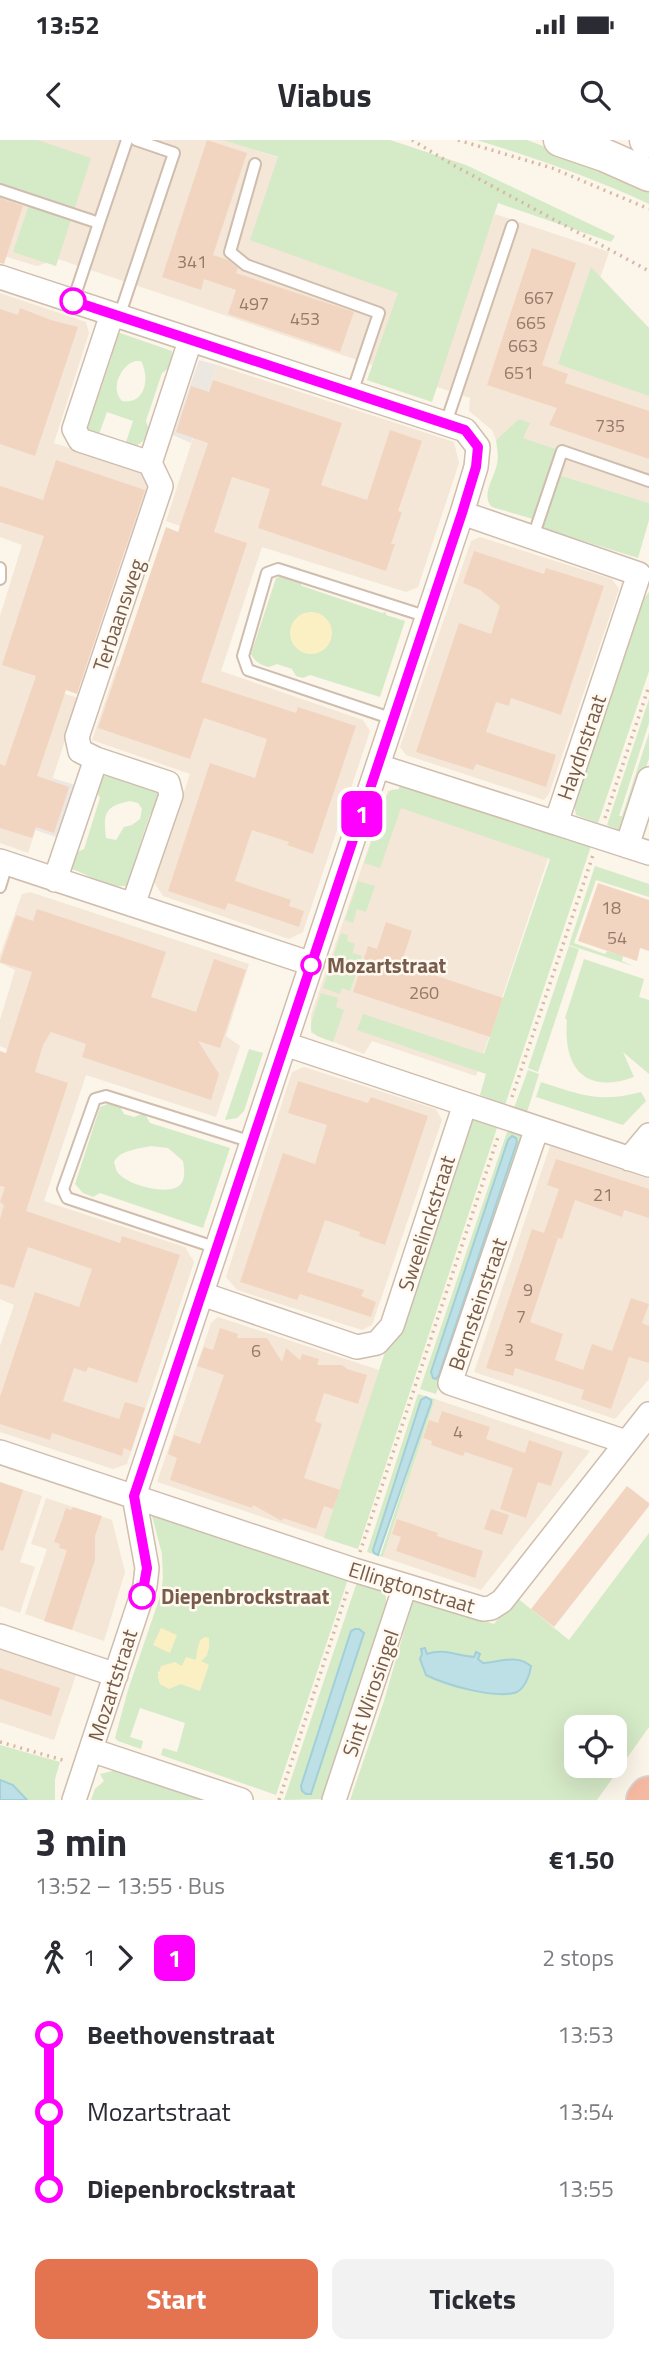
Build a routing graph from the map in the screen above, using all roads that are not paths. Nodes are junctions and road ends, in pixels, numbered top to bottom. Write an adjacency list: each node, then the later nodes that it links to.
1 (127, 140): 7 (lane)
2 (136, 140): 11 (lane)
3 (560, 140): 5 (main road)
4 (255, 164): 13 (lane)
5 (649, 175)
6 (0, 190): 7 (lane)
7 (99, 223): 10 (lane)
8 (512, 226): 14 (lane)
9 (0, 277): 10 (street)
10 (73, 301): 11 (street)
11 (115, 316): 12 (street); 15 (street)
12 (190, 341): 13 (street); 15 (street)
13 (352, 393): 14 (street)
14 (446, 423): 17 (street, Mozartstraat)
15 (150, 463): 24 (street, Terbaansweg)
16 (649, 481): 18 (lane)
17 (462, 513): 18 (street, Haydnstraat); 22 (street, Mozartstraat)
18 (533, 537): 20 (street, Haydnstraat)
19 (0, 568): 21 (lane)
20 (644, 575): 27 (street, Haydnstraat)
21 (0, 579)
22 (428, 617): 23 (street, Mozartstraat); 23 (lane)
23 (393, 719): 25 (street, Mozartstraat)
24 (96, 759): 30 (street); 32 (street)
25 (377, 766): 27 (street, Haydnstraat); 33 (street, Mozartstraat)
26 (649, 779): 28 (street)
27 (556, 823): 28 (street)
28 (638, 850)
29 (4, 863): 30 (street); 31 (lane)
30 (55, 880): 32 (street)
31 (0, 887)
32 (133, 905): 33 (street)
33 (312, 964): 34 (street, Mozartstraat)
34 (285, 1044): 35 (street); 38 (street, Mozartstraat)
35 (465, 1104): 36 (street); 41 (street, Sweelinckstraat)
36 (537, 1128): 39 (street); 43 (street, Bernsteinstraat)
37 (649, 1135): 39 (street)
38 (252, 1142): 40 (street, Mozartstraat); 40 (lane)
39 (639, 1162)
40 (217, 1248): 41 (street, Mozartstraat)
41 (202, 1294): 45 (street, Mozartstraat)
42 (649, 1414): 43 (street, Ellingtonstraat)
43 (626, 1442): 46 (street, Ellingtonstraat)
44 (0, 1452): 45 (street, Ellingtonstraat)
45 (134, 1496): 46 (street, Ellingtonstraat); 48 (street, Mozartstraat)
46 (405, 1587): 52 (street, Sint Wirosingel)
47 (0, 1636): 48 (street)
48 (116, 1675): 49 (street, Mozartstraat)
49 (88, 1758): 50 (street, Mozartstraat); 51 (street)
50 (74, 1800)
51 (242, 1800)
52 (334, 1800)

